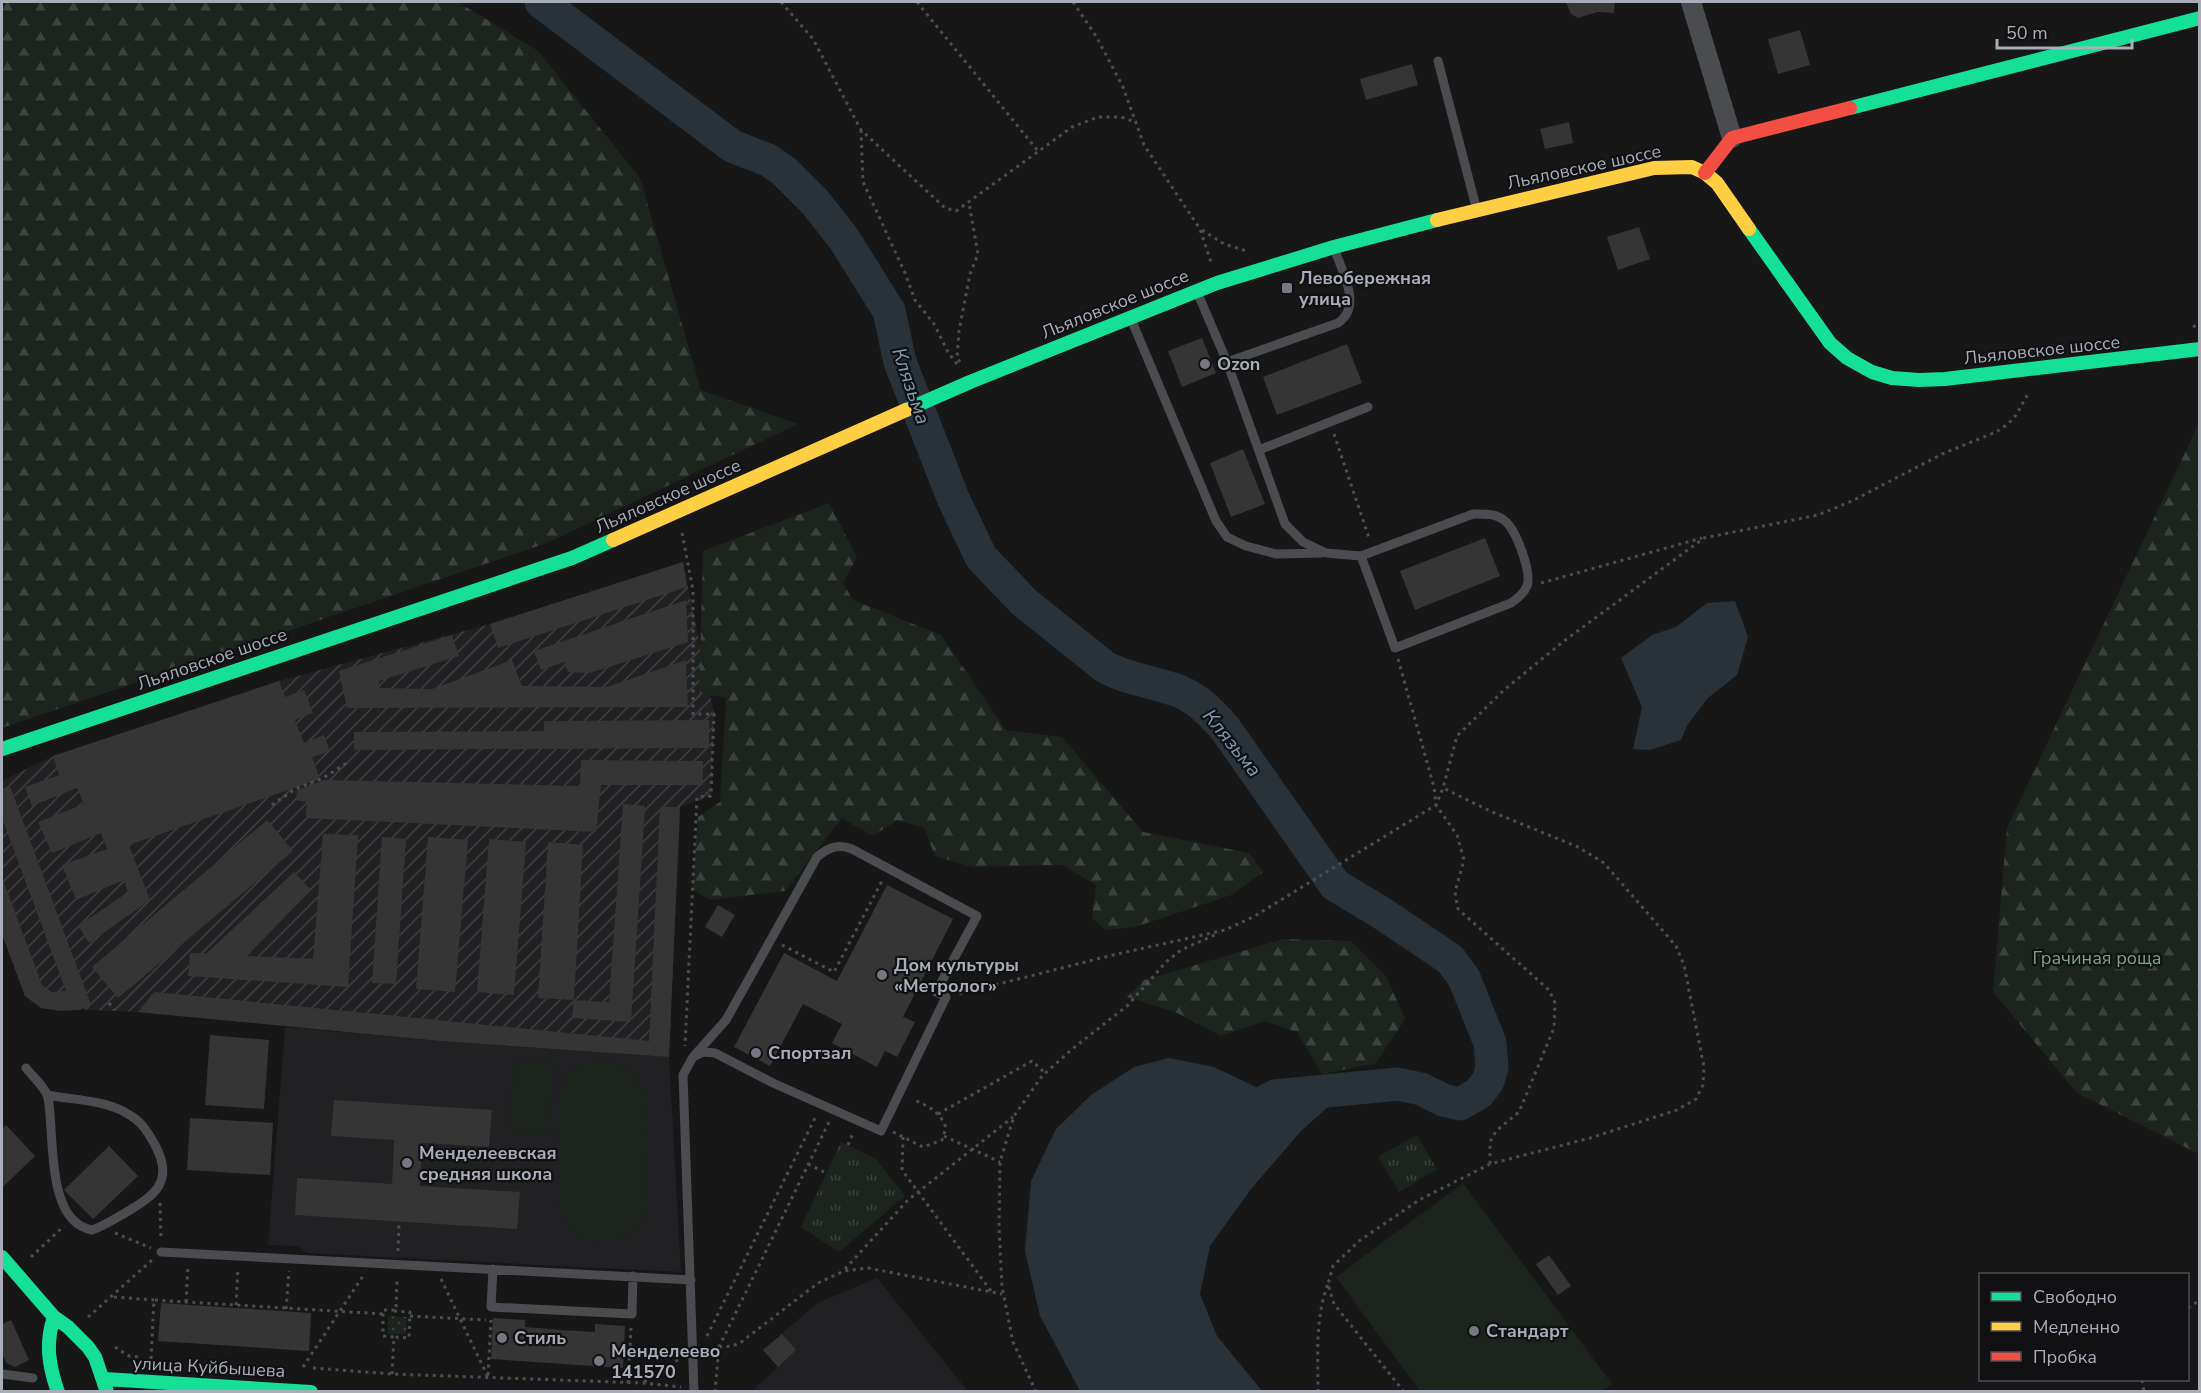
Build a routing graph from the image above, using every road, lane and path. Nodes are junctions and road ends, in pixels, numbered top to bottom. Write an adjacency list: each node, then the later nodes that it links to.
1 (781, 2): 8 (path)
2 (917, 2): 10 (path)
3 (1073, 2): 7 (path)
4 (1690, 2): 9 (street)
5 (2199, 18): 9 (street)
6 (1438, 61): 13 (lane)
7 (1135, 122): 10 (path); 14 (path)
8 (861, 130): 12 (path); 23 (path)
9 (1732, 138): 11 (street)
10 (1038, 151): 12 (path)
11 (1705, 173): 13 (street, Льяловское шоссе); 22 (street, Льяловское шоссе)
12 (969, 203): 23 (path)
13 (1477, 209): 15 (street, Льяловское шоссе)
14 (1200, 229): 16 (path); 17 (path)
15 (1334, 247): 17 (street, Льяловское шоссе); 21 (lane)
16 (1247, 251)
17 (1218, 284): 18 (street, Льяловское шоссе)
18 (1197, 291): 19 (street, Льяловское шоссе); 21 (lane)
19 (1130, 317): 23 (street, Льяловское шоссе); 30 (lane)
20 (2199, 350): 22 (street, Льяловское шоссе)
21 (1227, 362): 26 (lane)
22 (2041, 369): 28 (path)
23 (970, 382): 27 (street, Льяловское шоссе)
24 (1368, 407): 25 (lane)
25 (1330, 422): 26 (lane); 29 (path)
26 (1259, 450): 30 (lane)
27 (678, 511): 34 (street, Льяловское шоссе); 48 (path)
28 (1704, 538): 32 (path); 36 (path)
29 (1374, 551): 31 (lane); 32 (lane)
30 (1326, 553): 31 (lane)
31 (1361, 556): 33 (lane)
32 (1527, 586): 33 (lane)
33 (1395, 648): 38 (path)
34 (2, 749)
35 (346, 763): 37 (path)
36 (1443, 788): 38 (path); 61 (path)
37 (272, 805)
38 (1436, 805): 40 (path); 61 (path)
39 (888, 868): 41 (lane); 41 (path); 42 (lane)
40 (1225, 930): 42 (path); 47 (path)
41 (771, 939): 45 (lane)
42 (946, 998): 49 (lane)
43 (109, 1003): 44 (path)
44 (114, 1010)
45 (693, 1058): 48 (lane); 51 (lane)
46 (26, 1068): 50 (lane)
47 (1045, 1073): 53 (path); 54 (path)
48 (683, 1075): 80 (lane)
49 (899, 1093): 53 (path); 55 (lane)
50 (47, 1095): 63 (lane); 65 (lane)
51 (822, 1104): 52 (lane); 101 (path)
52 (835, 1110): 55 (lane); 60 (path)
53 (938, 1114): 56 (path)
54 (1014, 1116): 58 (path); 59 (path)
55 (883, 1127): 57 (path)
56 (944, 1136): 57 (path); 58 (path)
57 (903, 1137): 64 (path)
58 (972, 1149): 59 (path); 64 (path)
59 (1000, 1162): 83 (path)
60 (808, 1164): 62 (path); 100 (path)
61 (1490, 1164): 81 (path)
62 (826, 1173)
63 (160, 1185): 67 (lane); 68 (path)
64 (918, 1192): 78 (path); 82 (path)
65 (73, 1218): 67 (lane); 73 (path)
66 (399, 1222): 75 (path)
67 (101, 1227): 68 (path)
68 (161, 1252): 69 (lane); 84 (path)
69 (189, 1253): 70 (lane); 86 (path)
70 (239, 1256): 72 (lane); 87 (path)
71 (2, 1257): 95 (street)
72 (289, 1258): 74 (lane); 89 (path)
73 (28, 1260)
74 (371, 1263): 75 (lane); 91 (path)
75 (398, 1265): 76 (lane); 90 (path)
76 (436, 1266): 77 (lane); 97 (path)
77 (493, 1269): 79 (lane); 88 (lane)
78 (844, 1271): 82 (path); 100 (path)
79 (633, 1276): 80 (lane); 93 (lane)
80 (691, 1280): 101 (lane)
81 (1328, 1284): 118 (path); 119 (path)
82 (992, 1292): 83 (path)
83 (1003, 1294): 117 (path)
84 (113, 1297): 85 (path); 96 (path)
85 (154, 1300): 86 (path); 102 (path)
86 (186, 1302): 87 (path)
87 (236, 1305): 89 (path)
88 (491, 1307): 93 (lane); 98 (path)
89 (286, 1309): 91 (path)
90 (386, 1310): 92 (path); 94 (path)
91 (339, 1311): 92 (path); 104 (path)
92 (383, 1314): 99 (path)
93 (632, 1314): 109 (path)
94 (410, 1316): 97 (path); 99 (path)
95 (54, 1317): 111 (street); 113 (street)
96 (87, 1318)
97 (460, 1319): 98 (path); 107 (path)
98 (491, 1320): 107 (path)
99 (384, 1336): 106 (path)
100 (719, 1347): 116 (path)
101 (694, 1349): 110 (path); 112 (lane)
102 (151, 1359)
103 (297, 1367): 104 (path)
104 (303, 1367): 106 (path)
105 (2, 1374): 108 (lane)
106 (392, 1374): 107 (path)
107 (488, 1377): 109 (path)
108 (33, 1378)
109 (628, 1383): 110 (path)
110 (643, 1383): 112 (path)
111 (106, 1385): 114 (street); 115 (street, улица Куйбышева)
112 (694, 1390)
113 (58, 1392)
114 (90, 1392)
115 (311, 1392)
116 (715, 1392)
117 (1036, 1392)
118 (1318, 1392)
119 (1404, 1392)

